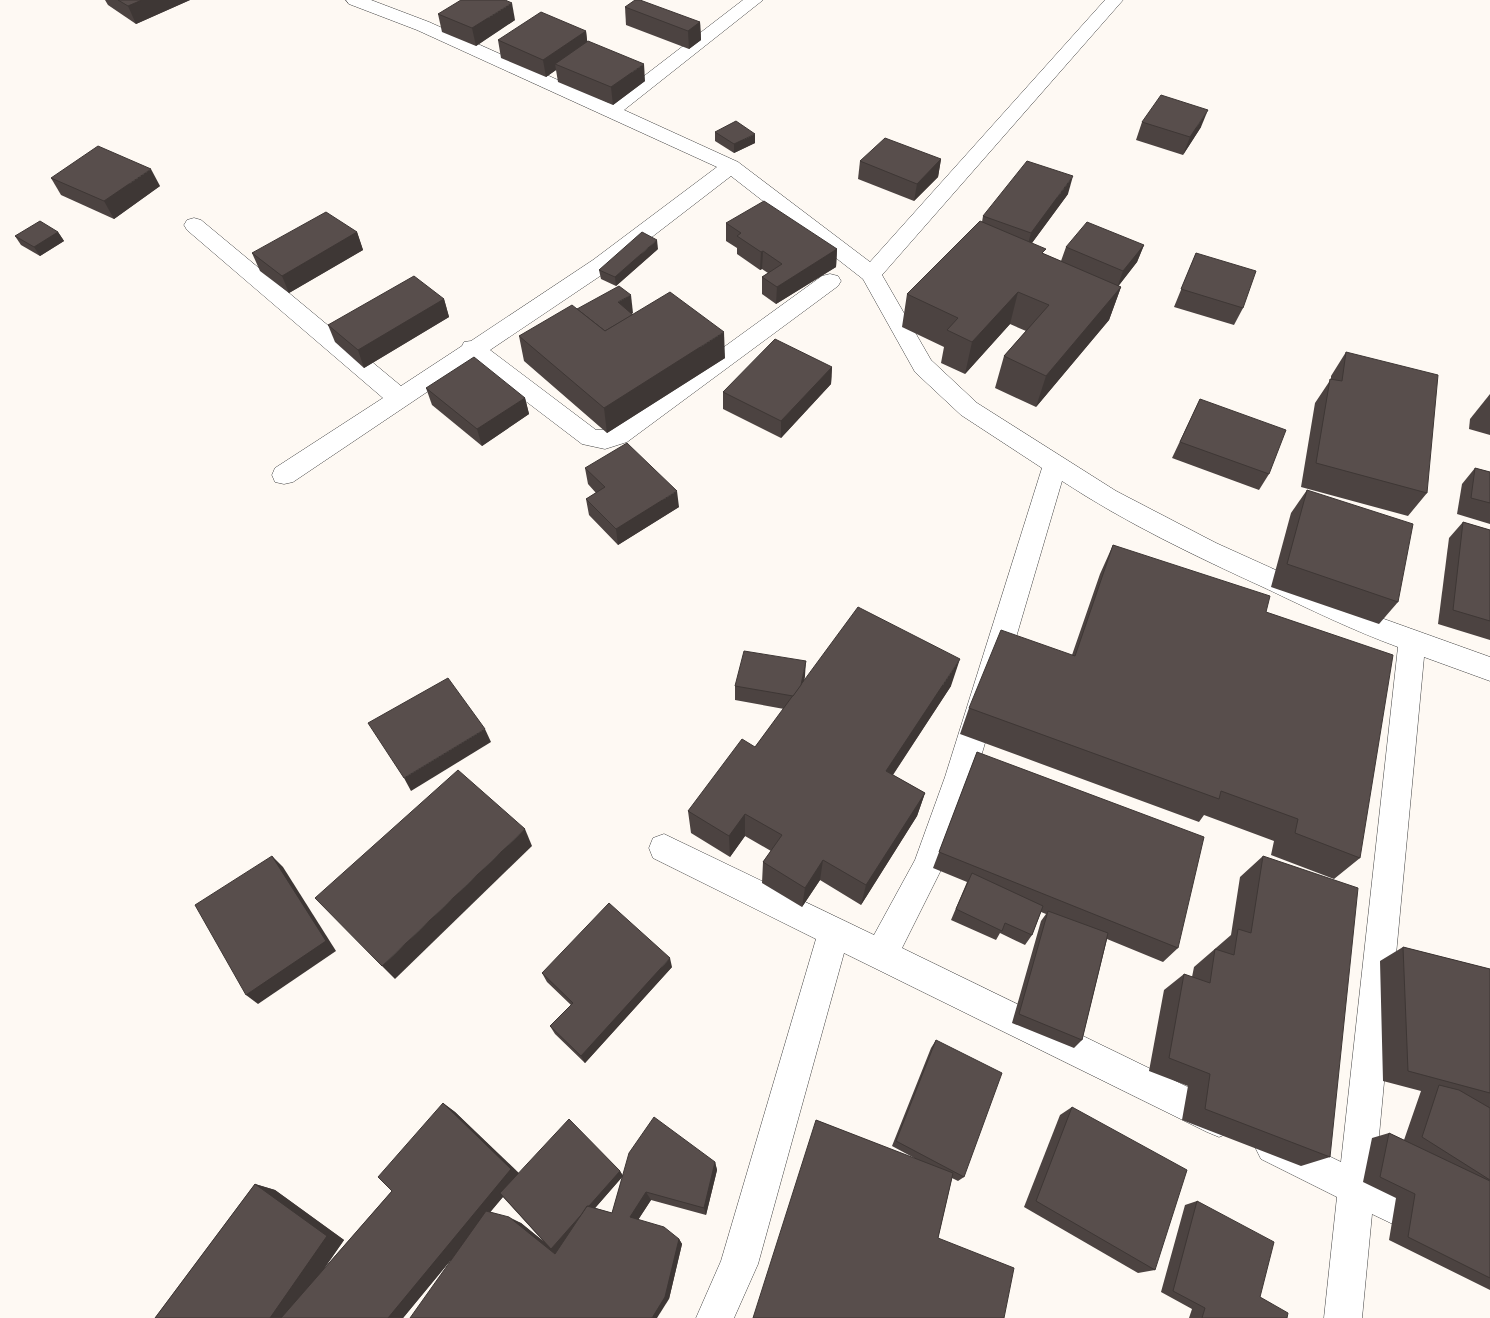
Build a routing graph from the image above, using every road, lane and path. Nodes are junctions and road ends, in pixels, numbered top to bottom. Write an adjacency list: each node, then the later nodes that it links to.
1 (355, 0): 4 (street)
2 (754, 0): 4 (street)
3 (1114, 0): 7 (street)
4 (611, 111): 5 (street)
5 (731, 166): 7 (street); 9 (street)
6 (194, 224): 10 (street)
7 (871, 274): 11 (street)
8 (830, 281): 9 (street)
9 (472, 348): 10 (street)
10 (399, 398): 12 (street)
11 (1055, 464): 13 (street); 17 (street)
12 (284, 475)
13 (1412, 640): 14 (street); 18 (street)
14 (1490, 669)
15 (664, 848): 16 (street)
16 (834, 932): 17 (street); 20 (street)
17 (881, 955): 18 (street)
18 (1356, 1188): 19 (street); 21 (street)
19 (1490, 1253)
20 (716, 1318)
21 (1343, 1318)

